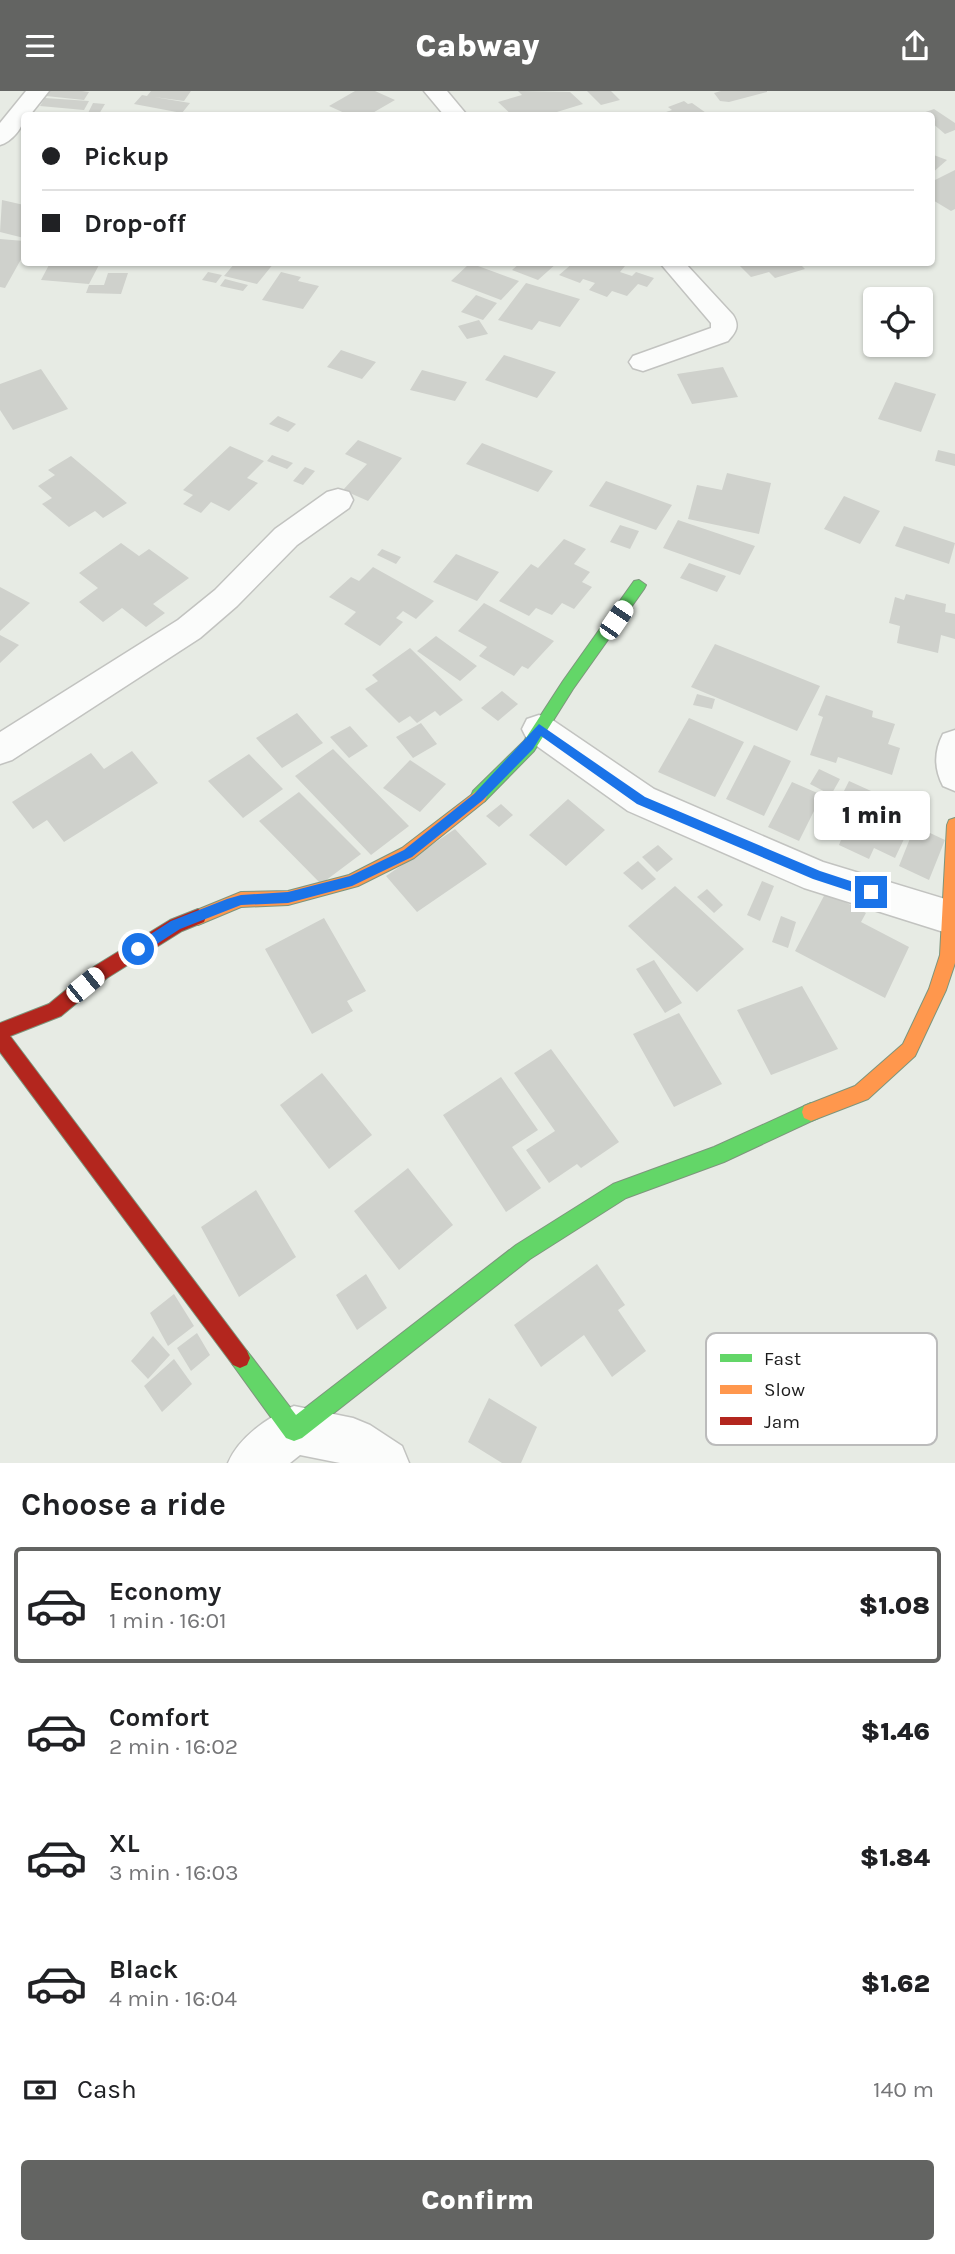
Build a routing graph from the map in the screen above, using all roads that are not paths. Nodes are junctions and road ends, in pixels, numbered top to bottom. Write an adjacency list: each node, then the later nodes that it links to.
1 (38, 91): 3 (street)
2 (435, 91): 5 (street)
3 (21, 112)
4 (21, 112): 6 (street)
5 (453, 112)
6 (0, 138)
7 (675, 266): 8 (street)
8 (643, 362)
9 (338, 500): 13 (street)
10 (639, 585): 11 (street)
11 (539, 729): 16 (street); 17 (street)
12 (955, 744): 14 (street)
13 (0, 750)
14 (955, 776)
15 (955, 825): 16 (street)
16 (950, 917): 18 (street)
17 (0, 1035): 18 (street)
18 (294, 1430): 19 (street); 20 (street)
19 (252, 1463)
20 (385, 1463)

